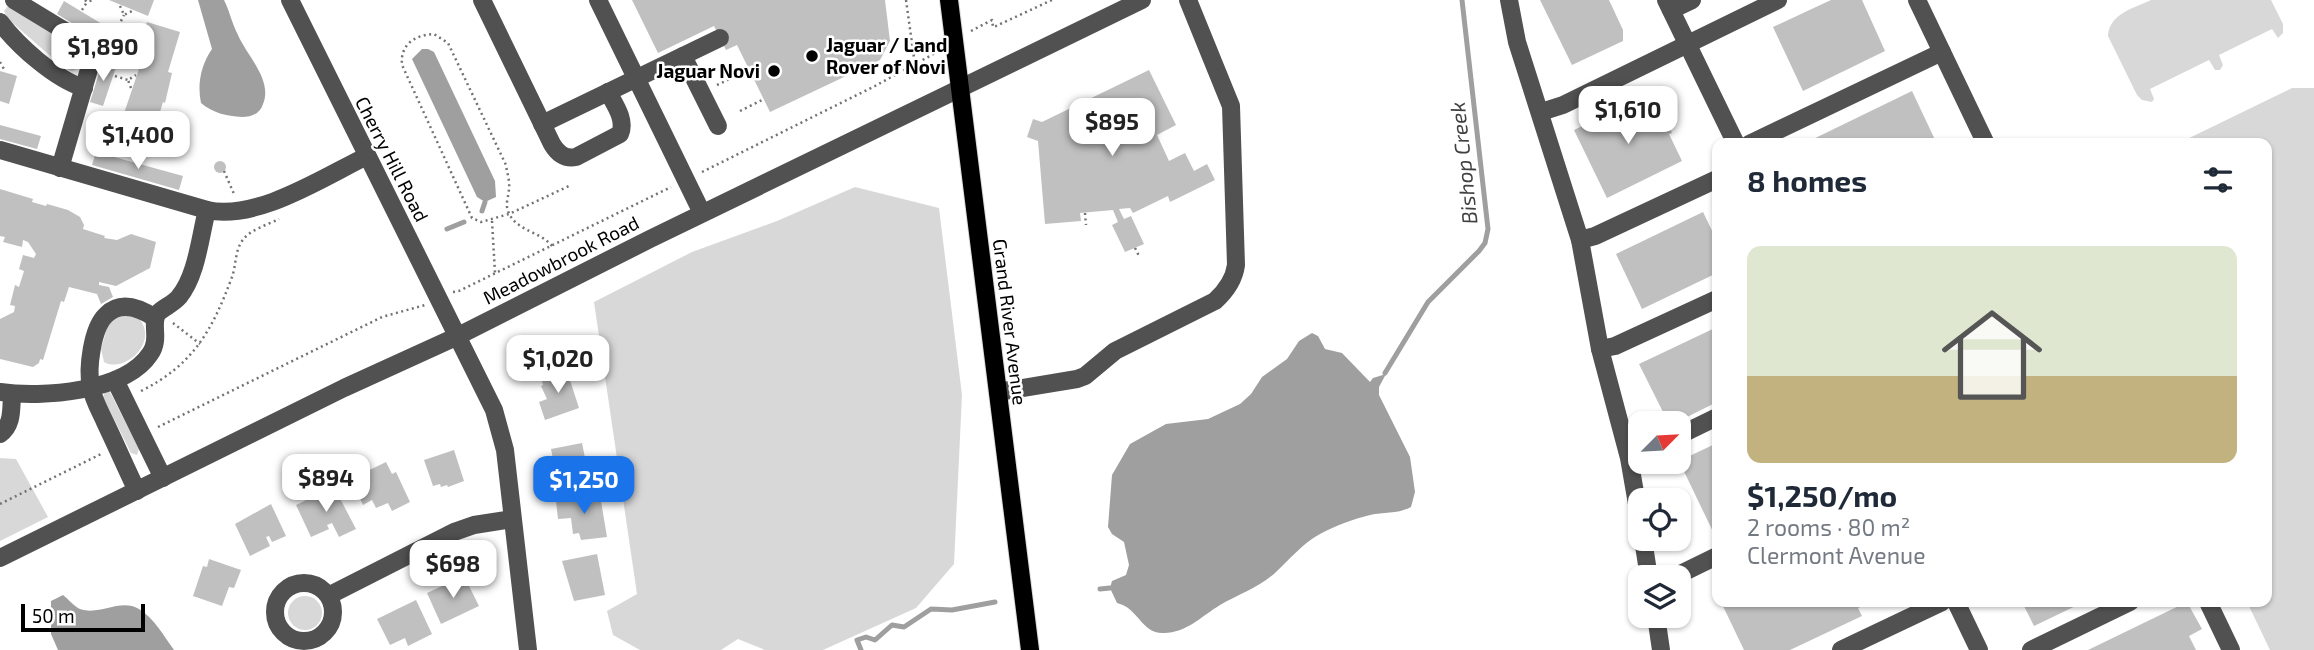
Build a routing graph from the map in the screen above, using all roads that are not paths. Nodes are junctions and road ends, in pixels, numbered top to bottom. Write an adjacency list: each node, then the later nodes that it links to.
1 (14, 0): 19 (street)
2 (290, 0): 29 (street, Cherry Hill Road)
3 (482, 0): 23 (street)
4 (598, 0): 18 (street)
5 (949, 0): 20 (main road, Grand River Avenue)
6 (1188, 0): 41 (street)
7 (1509, 0): 22 (street)
8 (1692, 0): 12 (street)
9 (1778, 0): 15 (street)
10 (1917, 0): 16 (street)
11 (1136, 2): 20 (street, Meadowbrook Road)
12 (1669, 5): 15 (street)
13 (0, 22): 19 (street)
14 (720, 38): 17 (street)
15 (1687, 44): 22 (street); 25 (street)
16 (1942, 52): 26 (street); 27 (street)
17 (683, 56): 18 (street); 24 (street)
18 (636, 78): 21 (street); 33 (street)
19 (84, 88): 30 (street)
20 (960, 90): 33 (street, Meadowbrook Road); 41 (main road, Grand River Avenue)
21 (608, 92): 23 (street); 23 (street)
22 (1541, 112): 34 (street)
23 (542, 124)
24 (718, 126)
25 (1732, 138)
26 (1762, 138)
27 (1983, 138)
28 (0, 150): 30 (street)
29 (367, 156): 32 (street); 37 (street, Cherry Hill Road)
30 (60, 167): 32 (street)
31 (1712, 181): 34 (street)
32 (207, 211): 36 (street)
33 (702, 213): 37 (street, Meadowbrook Road)
34 (1580, 240): 38 (street)
35 (1712, 301): 38 (street)
36 (162, 318): 39 (street); 40 (street)
37 (458, 336): 47 (street, Meadowbrook Road); 49 (street, Cherry Hill Road)
38 (1600, 349): 46 (street)
39 (115, 380): 40 (street); 47 (street)
40 (90, 387): 42 (street); 48 (street)
41 (998, 391): 61 (main road, Grand River Avenue)
42 (6, 393): 45 (street)
43 (1712, 419): 44 (street)
44 (1691, 430)
45 (0, 434)
46 (1628, 437)
47 (163, 478): 48 (street, Meadowbrook Road)
48 (137, 491): 50 (street, Meadowbrook Road)
49 (512, 519): 53 (street); 60 (street, Cherry Hill Road)
50 (0, 558)
51 (1712, 558): 52 (street)
52 (1691, 569)
53 (330, 596)
54 (1931, 607): 63 (street)
55 (1958, 607): 64 (street)
56 (2120, 607): 59 (street)
57 (2210, 607): 65 (street)
58 (1658, 628): 62 (street)
59 (2041, 648)
60 (528, 650)
61 (1030, 650)
62 (1661, 650)
63 (1841, 650)
64 (1979, 650)
65 (2231, 650)

